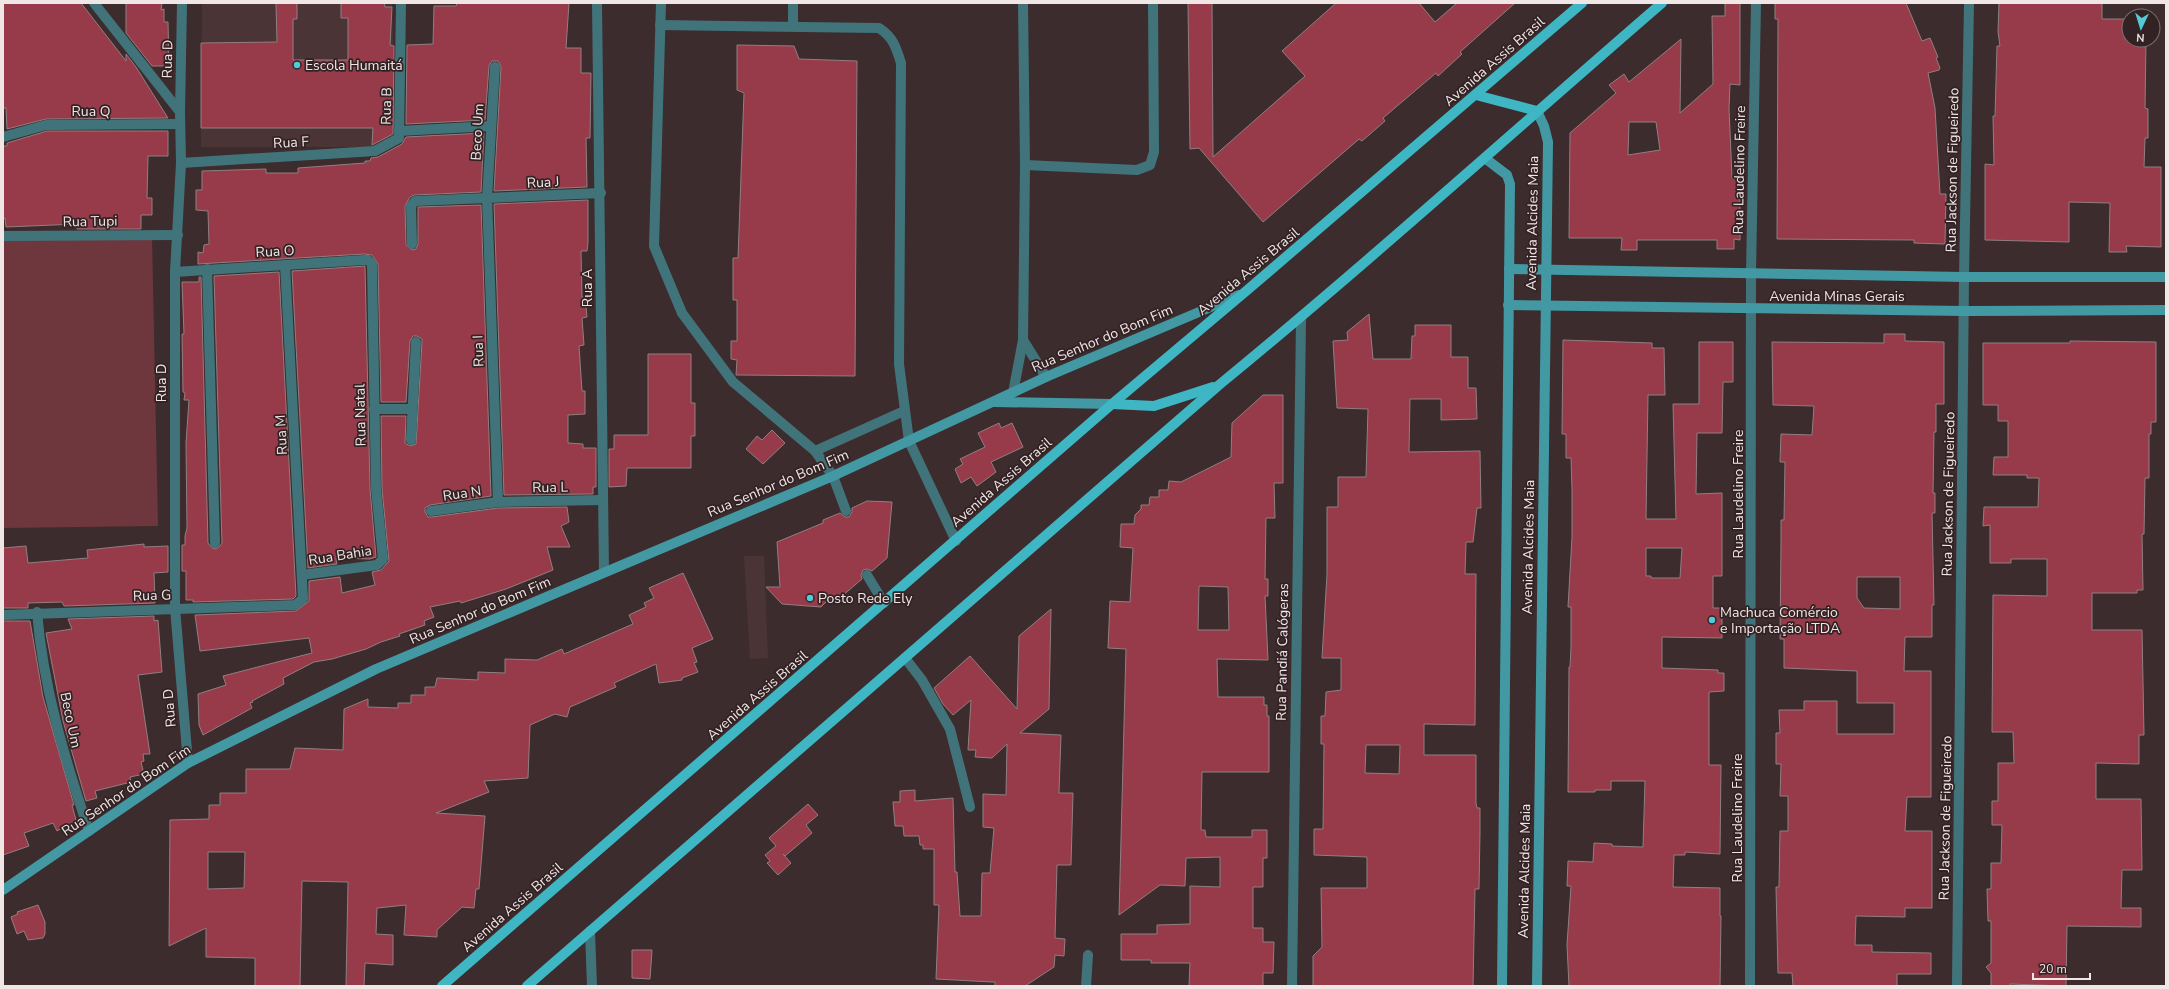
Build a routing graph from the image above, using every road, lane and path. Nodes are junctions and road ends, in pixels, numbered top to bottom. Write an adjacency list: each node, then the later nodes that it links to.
1 (94, 3): 18 (street)
2 (182, 3): 18 (street, Rua D)
3 (401, 3): 21 (street, Rua B)
4 (597, 3): 26 (street, Rua A)
5 (661, 3): 13 (street)
6 (793, 3): 14 (street)
7 (1023, 3): 25 (street)
8 (1153, 3): 25 (street)
9 (1582, 3): 16 (main road, Avenida Assis Brasil)
10 (1662, 3): 17 (main road)
11 (1756, 3): 37 (street, Rua Laudelino Freire)
12 (1969, 3): 38 (street, Rua Jackson de Figueiredo)
13 (660, 24): 14 (street); 59 (street)
14 (793, 26): 56 (street)
15 (495, 67): 20 (street, Beco Um)
16 (1476, 95): 17 (main road); 40 (main road, Avenida Assis Brasil)
17 (1537, 111): 23 (main road); 35 (street, Avenida Alcides Maia)
18 (180, 112): 19 (street, Rua D)
19 (180, 124): 22 (street, Rua Q); 24 (street, Rua D)
20 (491, 126): 21 (street); 27 (street, Beco Um)
21 (399, 134): 24 (street, Rua F)
22 (3, 137)
23 (1486, 159): 34 (street, Avenida Alcides Maia); 46 (main road)
24 (181, 163): 28 (street, Rua D)
25 (1026, 165): 47 (street)
26 (601, 193): 27 (street, Rua J); 61 (street, Rua A)
27 (487, 198): 30 (street, Rua J); 62 (street, Rua I)
28 (178, 235): 29 (street, Rua Tupi); 36 (street, Rua D)
29 (3, 236)
30 (412, 244)
31 (286, 265): 32 (street, Rua O); 33 (street, Rua O); 69 (street, Rua M)
32 (372, 267): 54 (street, Rua Natal)
33 (207, 269): 36 (street, Rua O); 66 (street)
34 (1509, 269): 35 (street, Avenida Minas Gerais); 41 (street, Avenida Alcides Maia)
35 (1545, 270): 37 (street, Avenida Minas Gerais); 42 (street, Avenida Alcides Maia)
36 (175, 272): 73 (street, Rua D)
37 (1751, 273): 38 (street, Avenida Minas Gerais); 43 (street, Rua Laudelino Freire)
38 (1964, 277): 39 (street, Avenida Minas Gerais); 45 (street, Rua Jackson de Figueiredo)
39 (2166, 277)
40 (1245, 292): 49 (street, Rua Senhor do Bom Fim); 53 (main road, Avenida Assis Brasil)
41 (1508, 304): 42 (street, Avenida Minas Gerais); 88 (street, Avenida Alcides Maia)
42 (1545, 306): 43 (street, Avenida Minas Gerais); 89 (street, Avenida Alcides Maia)
43 (1752, 309): 45 (street, Avenida Minas Gerais); 90 (street, Rua Laudelino Freire)
44 (2166, 310): 45 (street, Avenida Minas Gerais)
45 (1964, 311): 91 (street, Rua Jackson de Figueiredo)
46 (1301, 319): 50 (main road); 87 (street, Rua Pandiá Calógeras)
47 (1023, 340): 49 (street); 51 (street)
48 (416, 342): 55 (street)
49 (1046, 377): 51 (street, Rua Senhor do Bom Fim)
50 (1219, 385): 53 (main road); 76 (main road)
51 (1013, 392): 52 (street, Rua Senhor do Bom Fim)
52 (993, 402): 53 (street, Rua Senhor do Bom Fim); 58 (street, Rua Senhor do Bom Fim)
53 (1112, 404): 65 (main road, Avenida Assis Brasil)
54 (374, 409): 55 (street); 67 (street, Rua Natal)
55 (412, 409): 57 (street)
56 (904, 411): 58 (street); 59 (street)
57 (411, 440)
58 (909, 441): 60 (street, Rua Senhor do Bom Fim); 65 (street)
59 (814, 450): 60 (street)
60 (833, 476): 64 (street); 68 (street, Rua Senhor do Bom Fim)
61 (602, 500): 62 (street, Rua L); 68 (street, Rua A)
62 (498, 502): 63 (street, Rua N)
63 (431, 511)
64 (846, 511)
65 (956, 541): 72 (main road, Avenida Assis Brasil)
66 (214, 542)
67 (382, 562): 69 (street, Rua Bahia)
68 (604, 572): 77 (street, Rua Senhor do Bom Fim)
69 (302, 575): 71 (street, Rua M)
70 (867, 575): 72 (street)
71 (301, 602): 73 (street, Rua G)
72 (884, 603): 83 (main road, Avenida Assis Brasil)
73 (175, 608): 74 (street, Rua G); 77 (street, Rua D)
74 (37, 612): 75 (street, Rua G); 79 (street, Beco Um)
75 (3, 615)
76 (905, 658): 78 (street); 81 (main road)
77 (188, 763): 79 (street, Rua Senhor do Bom Fim)
78 (970, 807)
79 (89, 831): 80 (street, Rua Senhor do Bom Fim)
80 (3, 890)
81 (590, 931): 84 (main road); 85 (street)
82 (1088, 955): 86 (street)
83 (442, 986)
84 (527, 986)
85 (592, 986)
86 (1086, 986)
87 (1292, 986)
88 (1502, 986)
89 (1537, 986)
90 (1750, 986)
91 (1957, 986)

